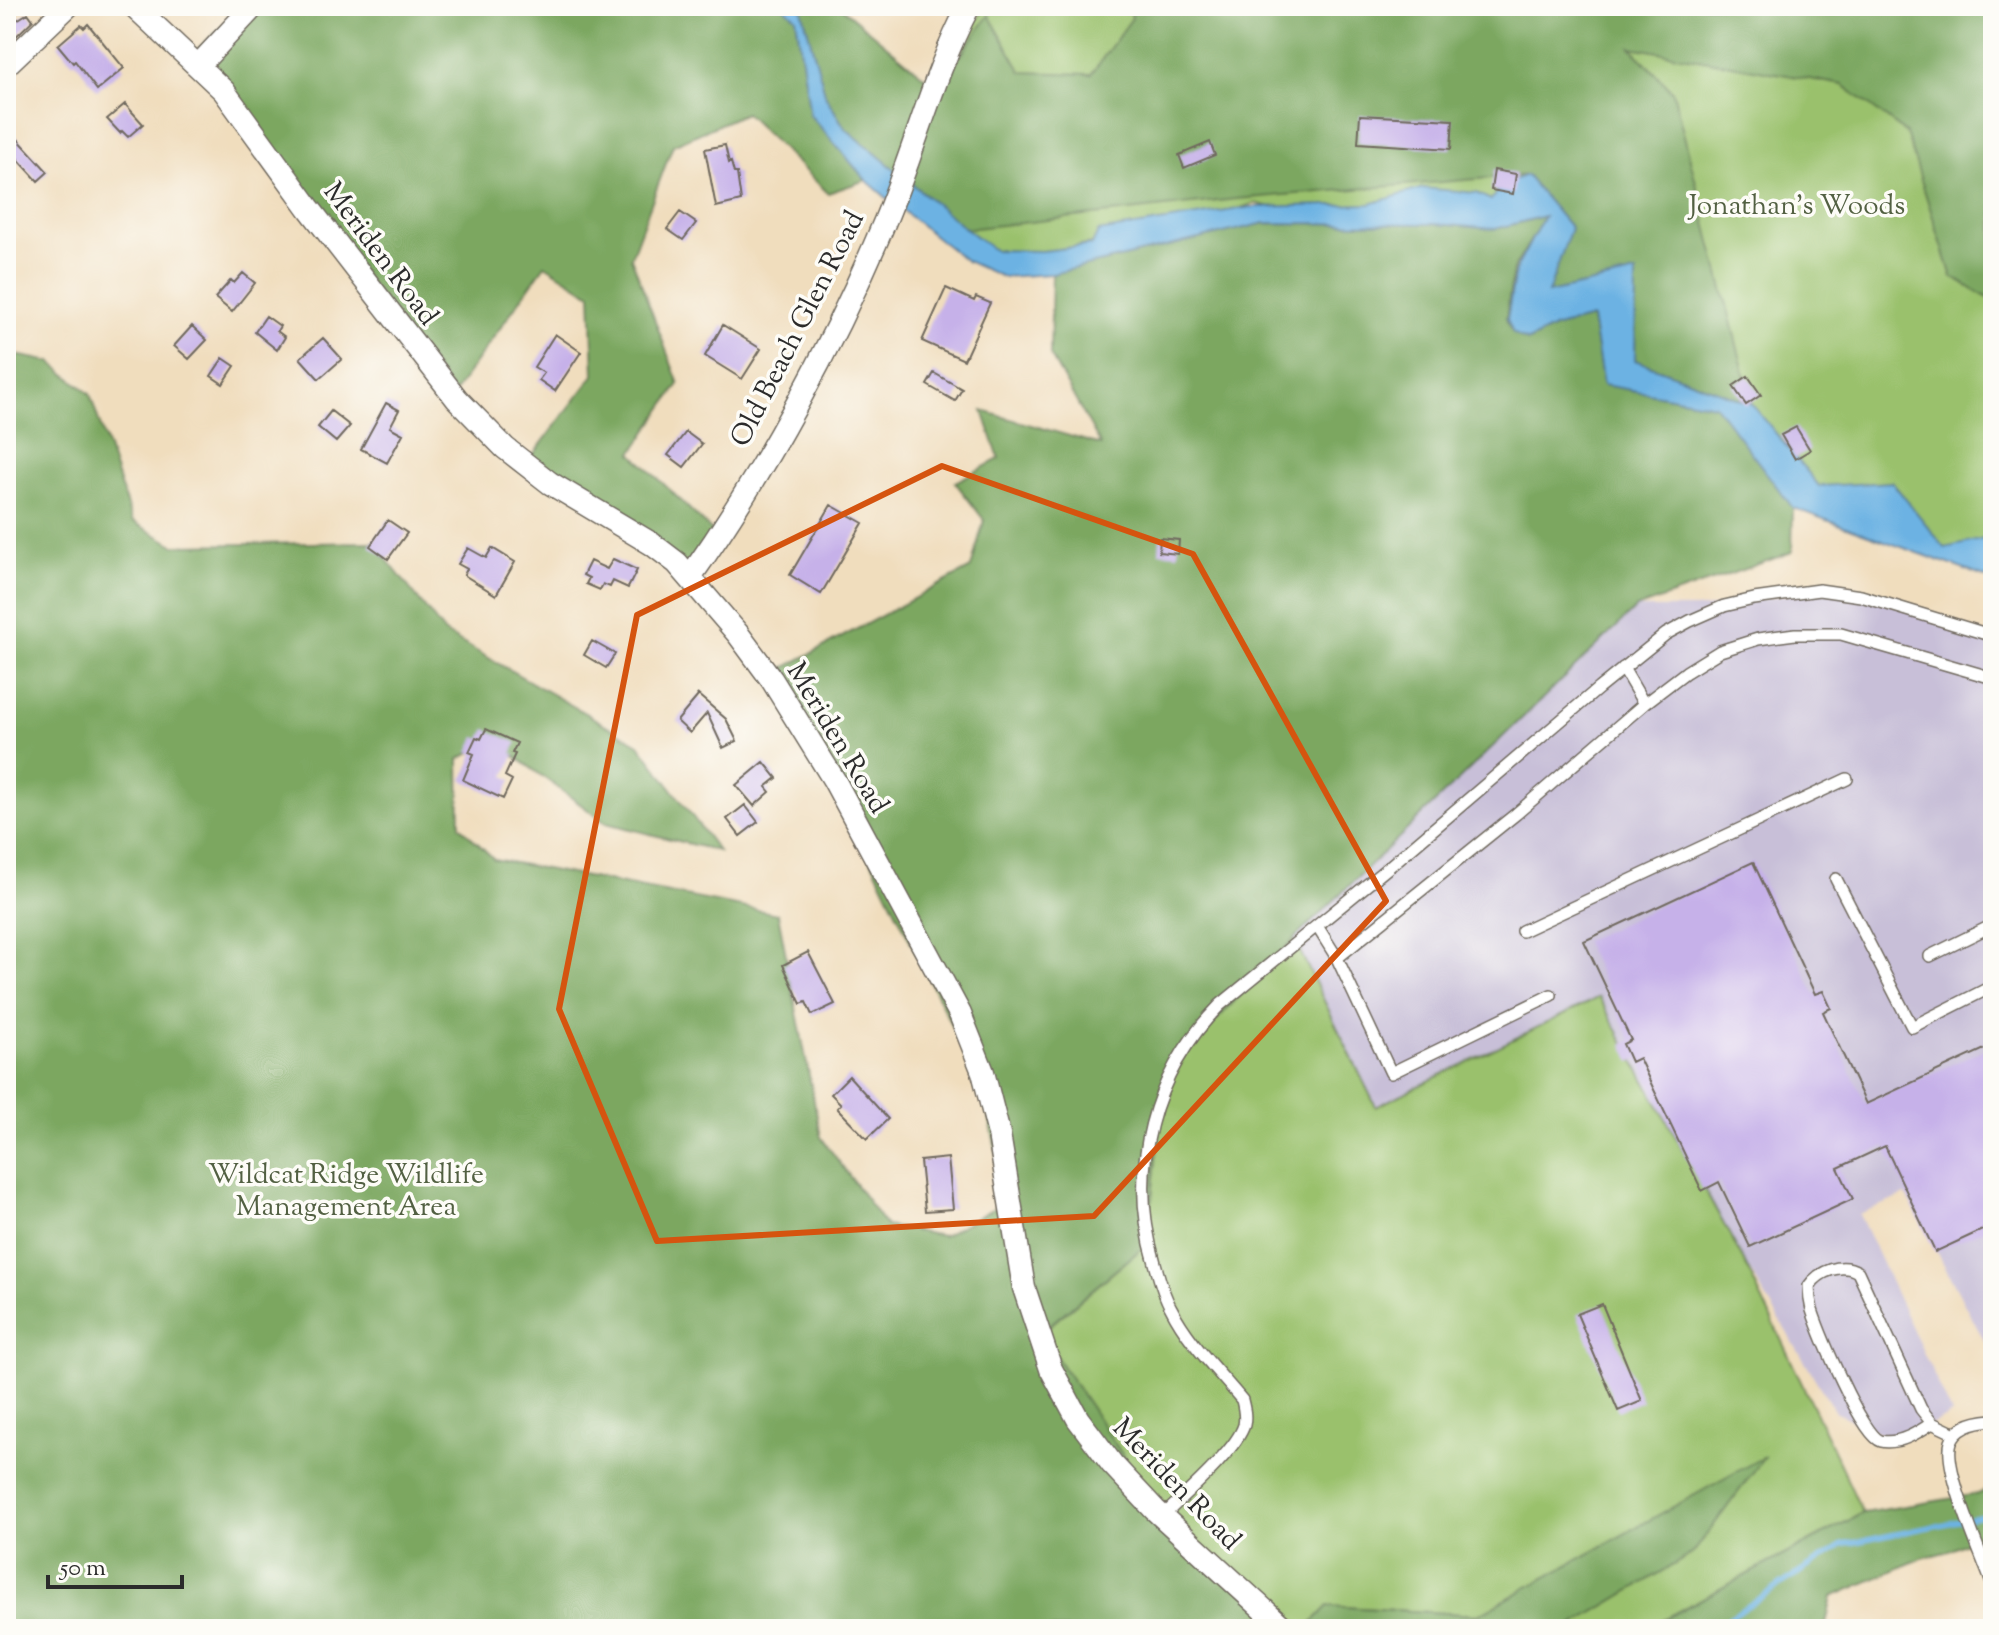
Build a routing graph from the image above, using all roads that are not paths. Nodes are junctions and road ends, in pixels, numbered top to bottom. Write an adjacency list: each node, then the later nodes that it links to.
1 (68, 6): 5 (street)
2 (134, 6): 6 (street, Meriden Road)
3 (254, 6): 6 (street)
4 (969, 6): 7 (street, Old Beach Glen Road)
5 (6, 65)
6 (199, 65): 7 (street, Meriden Road)
7 (690, 577): 24 (street, Meriden Road)
8 (1993, 636): 9 (lane)
9 (1623, 668): 11 (lane); 15 (lane)
10 (1993, 678): 11 (lane)
11 (1644, 704): 18 (lane)
12 (1847, 779): 16 (lane)
13 (1836, 879): 19 (lane)
14 (1993, 925): 17 (lane)
15 (1317, 926): 18 (lane); 24 (lane)
16 (1522, 931)
17 (1930, 956)
18 (1337, 958): 20 (lane)
19 (1993, 986)
20 (1551, 995)
21 (1993, 1420): 23 (lane)
22 (1932, 1423): 22 (lane); 23 (lane)
23 (1955, 1434): 25 (lane)
24 (1162, 1517): 26 (street, Meriden Road)
25 (1993, 1586)
26 (1285, 1629)

